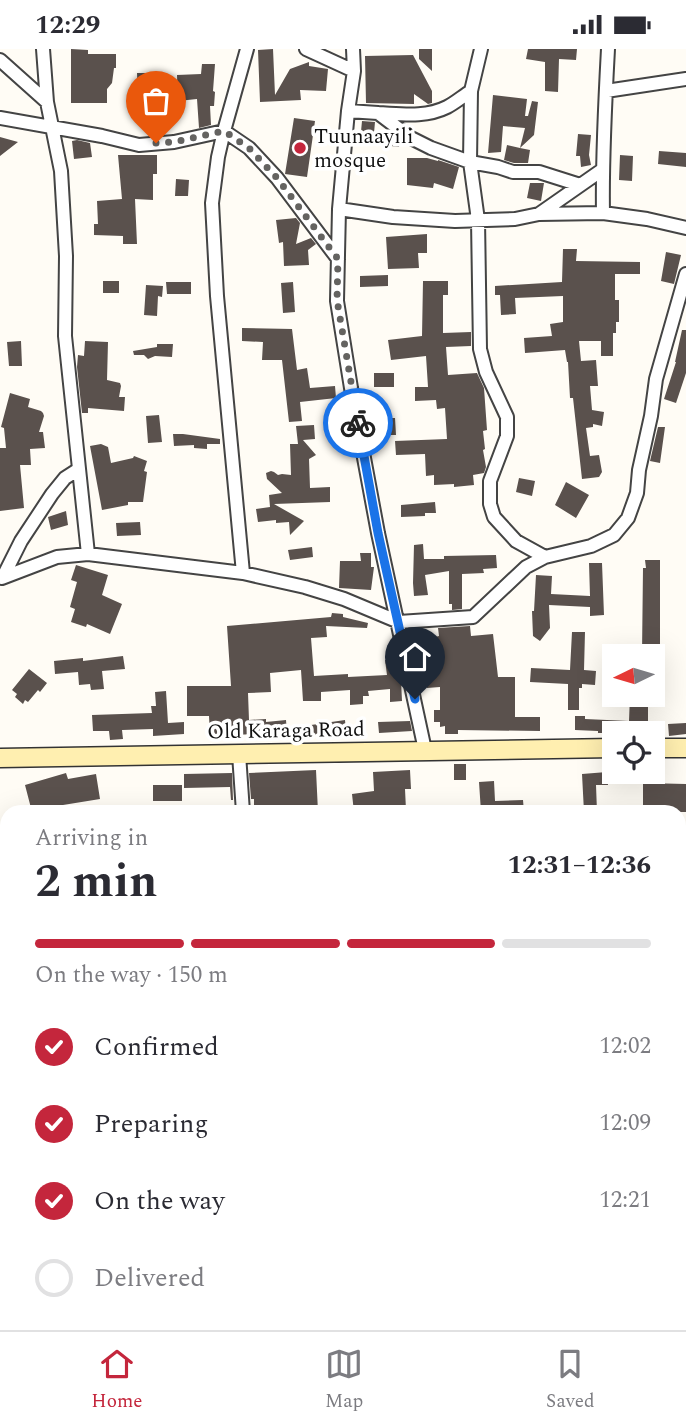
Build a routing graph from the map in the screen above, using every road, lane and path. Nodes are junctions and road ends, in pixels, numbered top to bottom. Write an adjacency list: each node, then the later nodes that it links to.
1 (43, 49): 12 (street)
2 (247, 49): 17 (street)
3 (306, 49): 8 (street)
4 (353, 49): 8 (street)
5 (481, 49): 10 (street)
6 (608, 49): 11 (street)
7 (0, 59): 12 (street)
8 (354, 71): 13 (street)
9 (686, 79): 11 (street)
10 (471, 91): 14 (street); 18 (street)
11 (606, 91): 19 (street)
12 (47, 102): 16 (street)
13 (348, 111): 14 (street); 21 (street)
14 (378, 113): 18 (street)
15 (0, 118): 16 (street)
16 (52, 128): 17 (street); 28 (street)
17 (224, 131): 26 (street); 31 (street)
18 (470, 162): 20 (street); 24 (street)
19 (602, 170): 20 (street); 22 (street)
20 (580, 185): 23 (street)
21 (339, 209): 24 (street); 26 (street)
22 (603, 213): 23 (street); 25 (street)
23 (539, 214): 24 (street)
24 (478, 220): 30 (street)
25 (686, 228)
26 (338, 259): 33 (street)
27 (686, 274): 30 (street)
28 (79, 470): 29 (street); 32 (street)
29 (88, 554): 31 (street); 32 (street)
30 (545, 557): 33 (street)
31 (243, 573): 33 (street)
32 (1, 578)
33 (398, 622): 37 (street)
34 (602, 748): 37 (street, Old Karaga Road)
35 (665, 748): 36 (street)
36 (686, 748)
37 (425, 750): 38 (street, Old Karaga Road)
38 (239, 754): 39 (street, Old Karaga Road); 40 (street)
39 (0, 758)
40 (243, 805)

